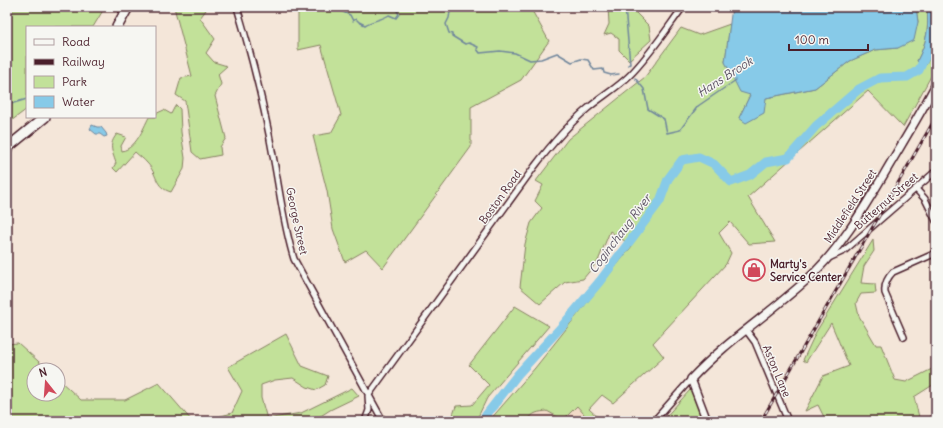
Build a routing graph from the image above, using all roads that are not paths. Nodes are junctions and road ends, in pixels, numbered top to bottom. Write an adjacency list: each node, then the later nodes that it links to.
1 (128, 7): 4 (highway)
2 (237, 7): 16 (street, George Street)
3 (683, 7): 16 (street, Boston Road)
4 (118, 26)
5 (936, 84): 12 (main road, Middlefield Street)
6 (44, 118): 7 (highway)
7 (7, 148)
8 (936, 171): 9 (street, Butternut Street)
9 (916, 189): 10 (street); 12 (street, Butternut Street)
10 (936, 221)
11 (936, 252): 14 (street)
12 (828, 258): 13 (main road, Middlefield Street)
13 (746, 330): 15 (main road, Middlefield Street); 21 (street, Aston Lane)
14 (904, 337)
15 (691, 379): 19 (street, Middlefield Street); 20 (main road)
16 (368, 396): 17 (street); 18 (street, George Street)
17 (365, 421)
18 (383, 421)
19 (654, 421)
20 (707, 421)
21 (788, 421)

